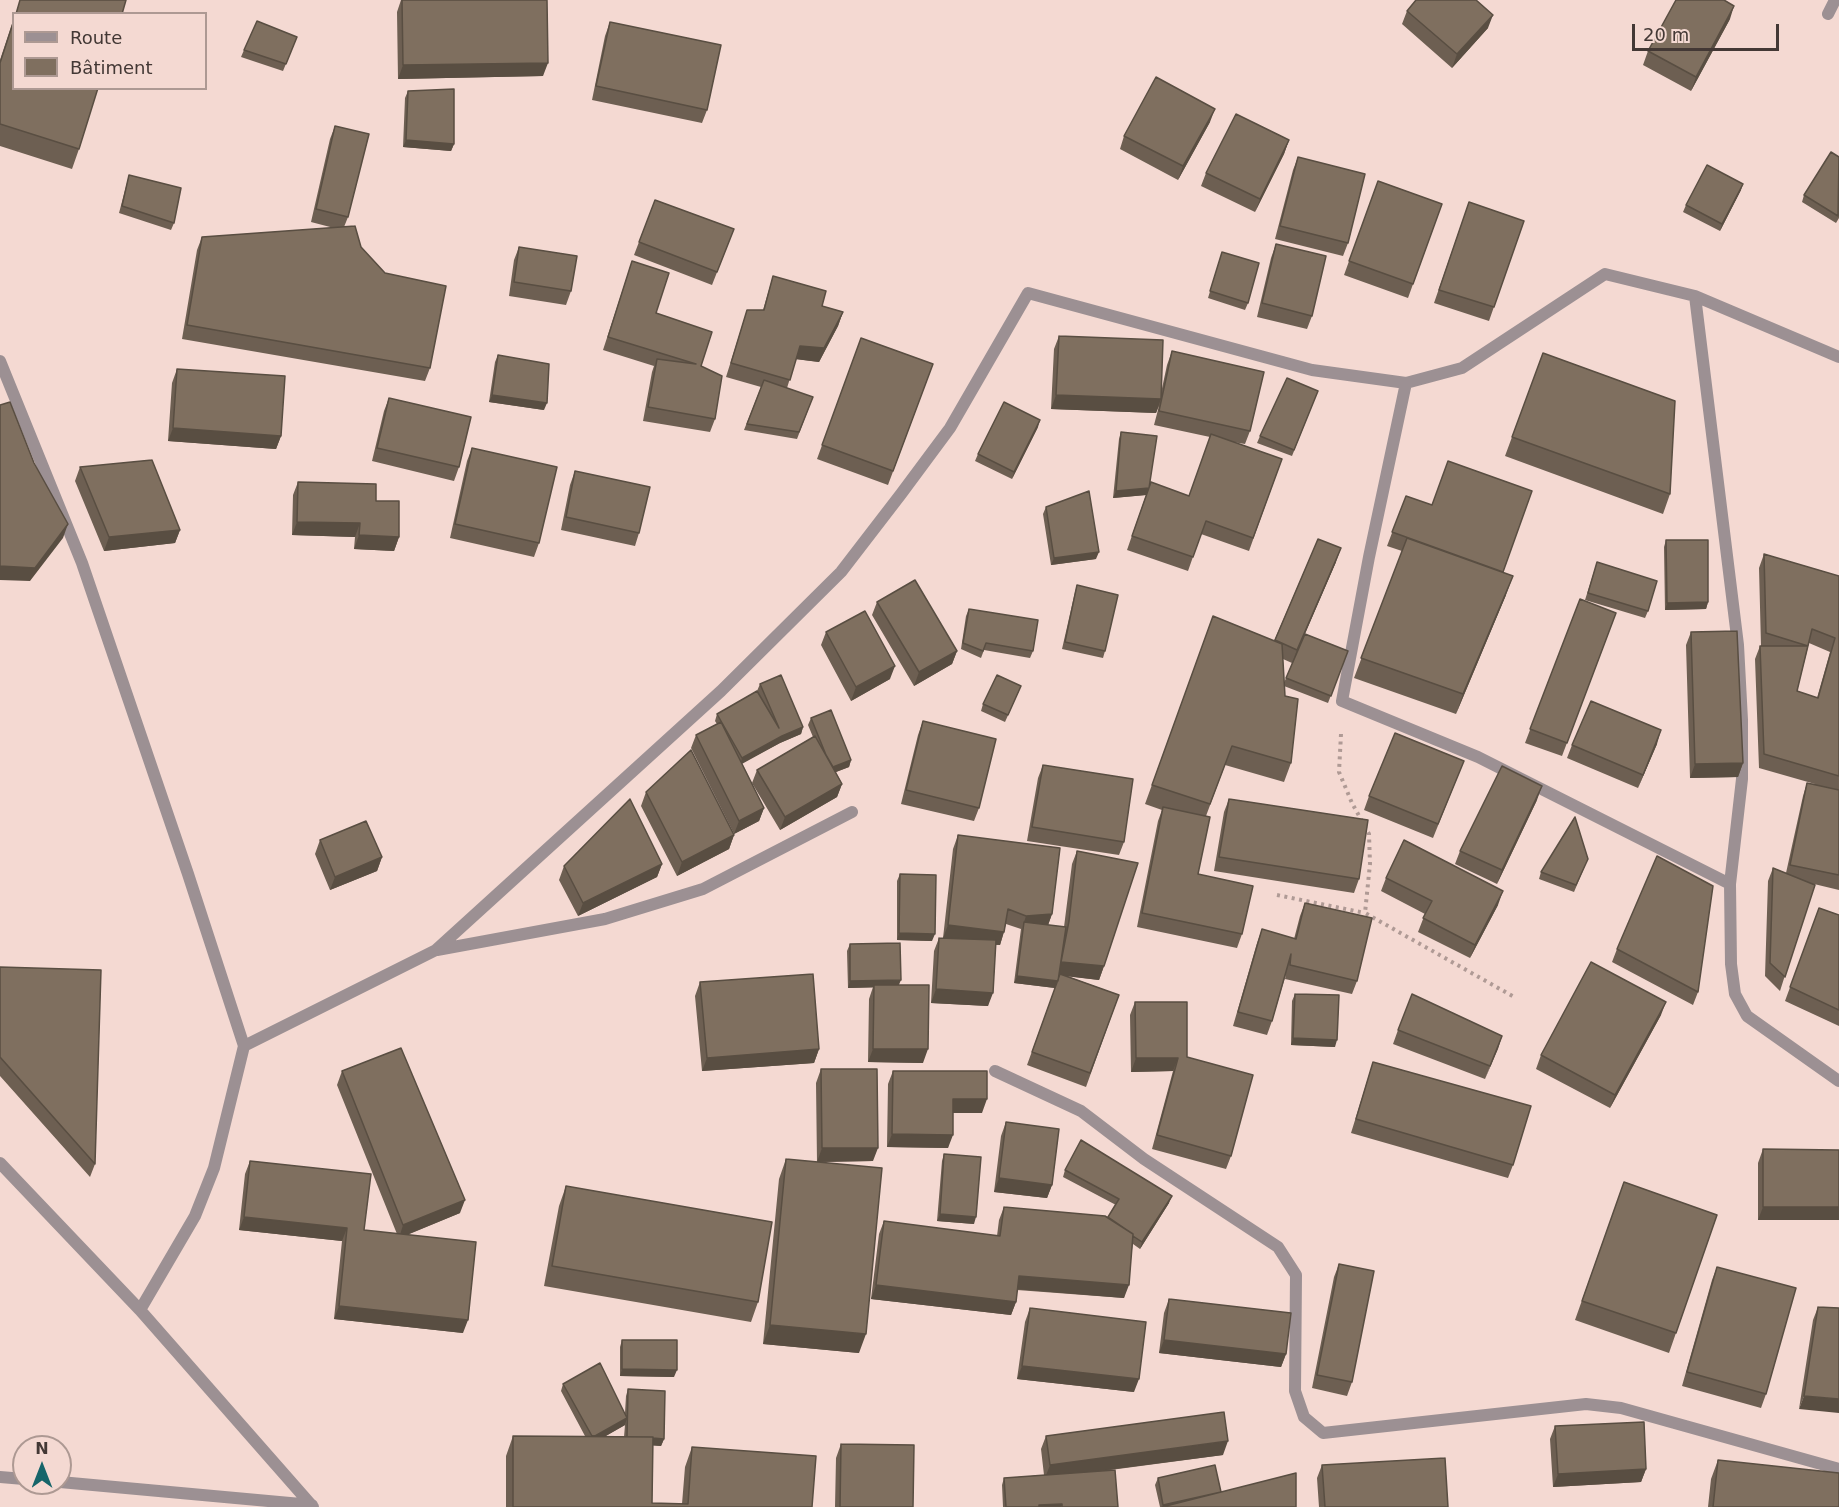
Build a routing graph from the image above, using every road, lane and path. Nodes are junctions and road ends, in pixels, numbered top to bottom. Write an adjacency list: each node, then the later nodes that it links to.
1 (1835, 0): 2 (street)
2 (1828, 15)
3 (1695, 296): 4 (street); 6 (street); 9 (street)
4 (1839, 357)
5 (0, 361): 14 (street)
6 (1406, 383): 7 (street); 12 (street)
7 (1342, 700): 9 (street); 11 (path)
8 (852, 812): 12 (street)
9 (1730, 884): 16 (street)
10 (1277, 895): 11 (path)
11 (1365, 913): 13 (path)
12 (436, 950): 14 (street)
13 (1516, 998)
14 (244, 1046): 18 (street)
15 (995, 1071): 19 (street)
16 (1839, 1081)
17 (0, 1163): 18 (street)
18 (140, 1310): 21 (street)
19 (1839, 1469)
20 (72, 1483): 21 (street)
21 (312, 1506)

